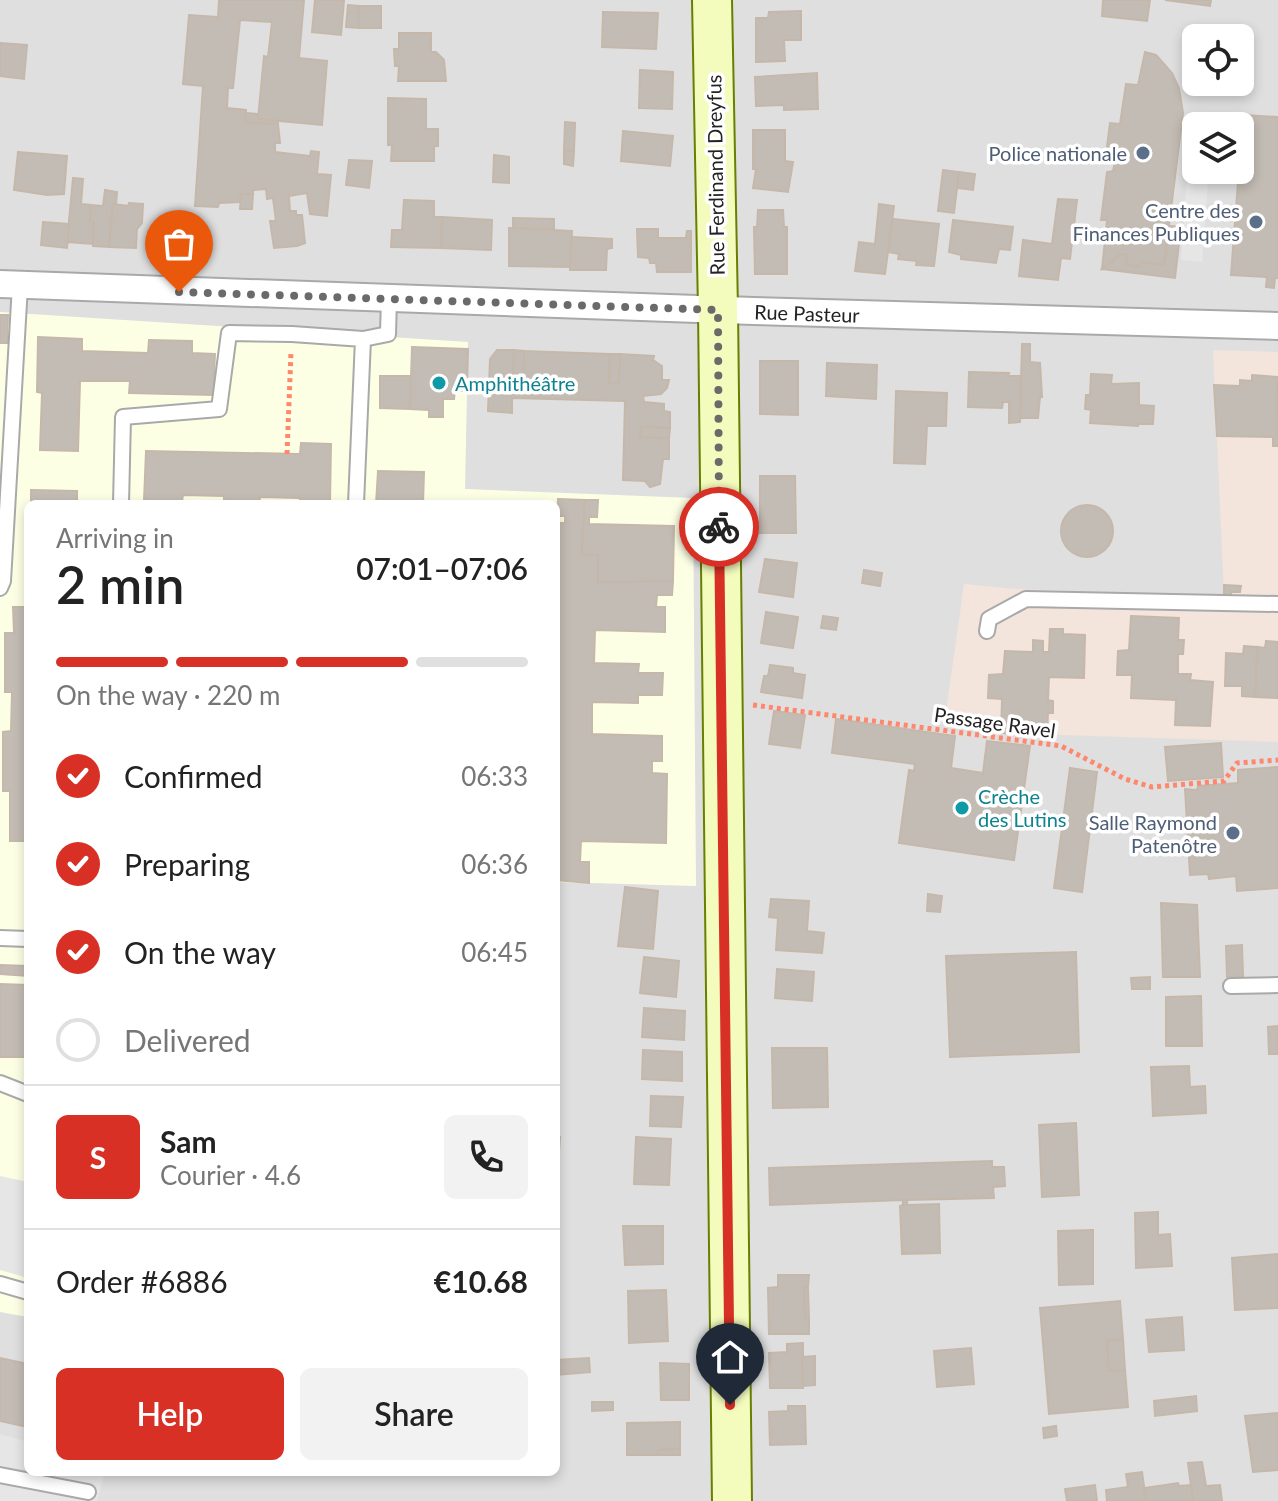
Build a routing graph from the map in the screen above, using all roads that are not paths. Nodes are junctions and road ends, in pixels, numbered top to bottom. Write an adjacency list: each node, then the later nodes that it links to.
1 (712, 0): 4 (street, Rue Ferdinand Dreyfus)
2 (10, 284): 3 (street, Rue Pasteur); 9 (lane)
3 (389, 298): 4 (street, Rue Pasteur); 6 (lane)
4 (718, 310): 5 (street, Rue Pasteur); 22 (street, Rue Ferdinand Dreyfus)
5 (1278, 326)
6 (363, 339): 7 (lane); 8 (lane)
7 (121, 500)
8 (356, 500)
9 (0, 588)
10 (1278, 604): 11 (lane)
11 (987, 631)
12 (0, 938): 13 (lane)
13 (24, 939)
14 (1278, 985): 15 (lane)
15 (1231, 986)
16 (0, 1083): 17 (lane)
17 (24, 1092)
18 (0, 1284): 19 (lane)
19 (24, 1291)
20 (0, 1475): 21 (lane)
21 (88, 1492)
22 (732, 1501)

